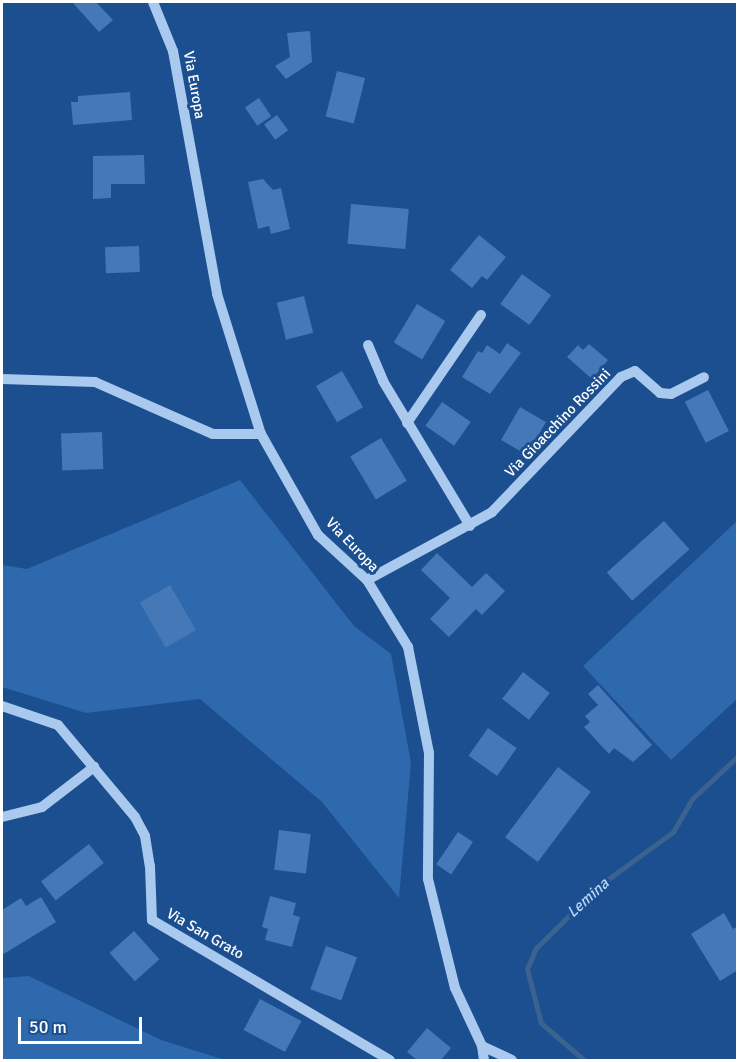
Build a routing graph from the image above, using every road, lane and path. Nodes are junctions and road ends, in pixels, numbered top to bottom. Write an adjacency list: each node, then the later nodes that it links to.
1 (153, 2): 7 (street, Via Europa)
2 (481, 315): 6 (street)
3 (368, 345): 6 (street)
4 (704, 377): 8 (street, Via Gioacchino Rossini)
5 (2, 379): 7 (street)
6 (407, 423): 8 (street)
7 (261, 435): 9 (street, Via Europa)
8 (470, 526): 9 (street, Via Gioacchino Rossini)
9 (368, 580): 13 (street, Via Europa)
10 (2, 706): 11 (street, Via San Grato)
11 (94, 767): 12 (street); 14 (street, Via San Grato)
12 (2, 817)
13 (483, 1047): 15 (street); 16 (street)
14 (390, 1060)
15 (484, 1060)
16 (513, 1060)

